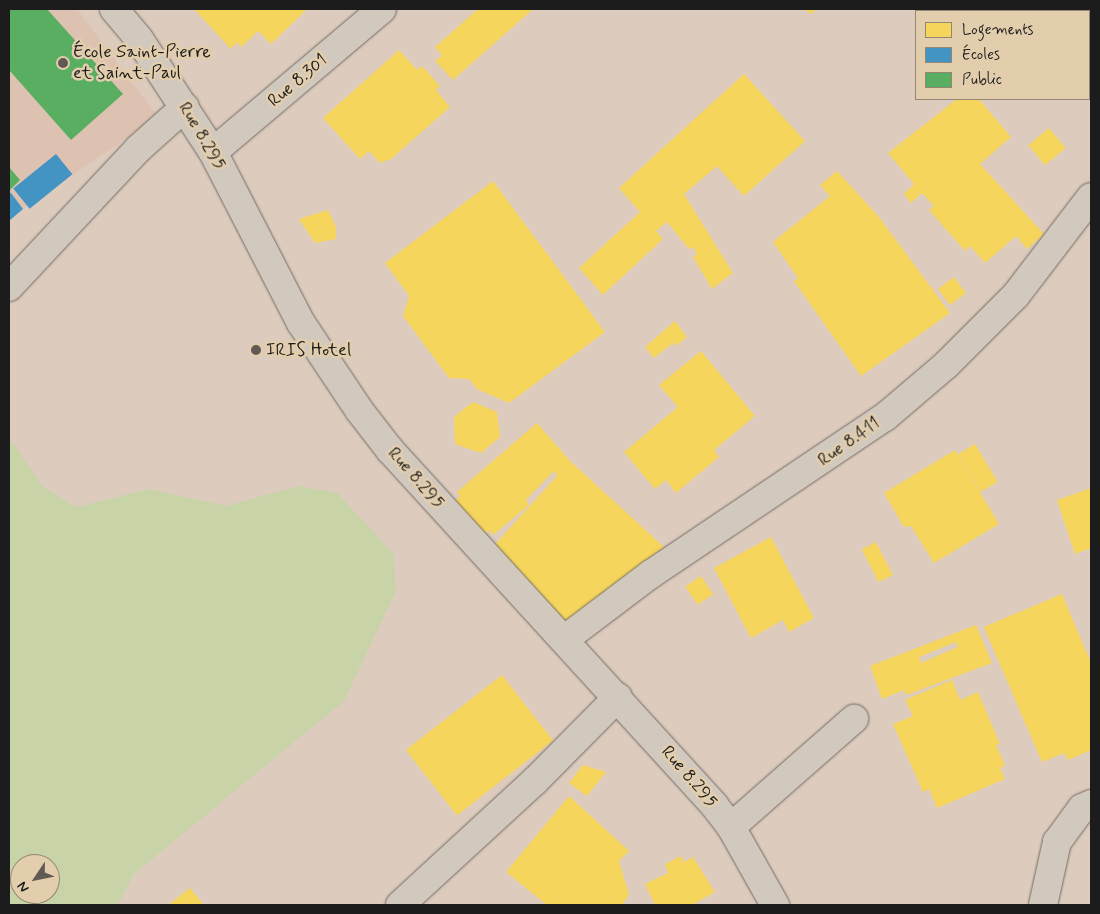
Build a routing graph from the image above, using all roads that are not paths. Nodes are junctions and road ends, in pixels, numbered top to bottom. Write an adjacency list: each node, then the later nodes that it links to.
1 (114, 9): 3 (street, Rue 8.295)
2 (382, 9): 4 (street, Rue 8.301)
3 (185, 107): 4 (street, Rue 8.295); 6 (street)
4 (213, 152): 7 (street, Rue 8.295)
5 (1091, 197): 7 (street, Rue 8.411)
6 (9, 287)
7 (565, 639): 8 (street, Rue 8.295)
8 (618, 697): 11 (street, Rue 8.295); 12 (street)
9 (854, 718): 11 (street)
10 (1091, 804): 14 (street)
11 (731, 827): 13 (street, Rue 8.295)
12 (400, 905)
13 (775, 905)
14 (1043, 905)

